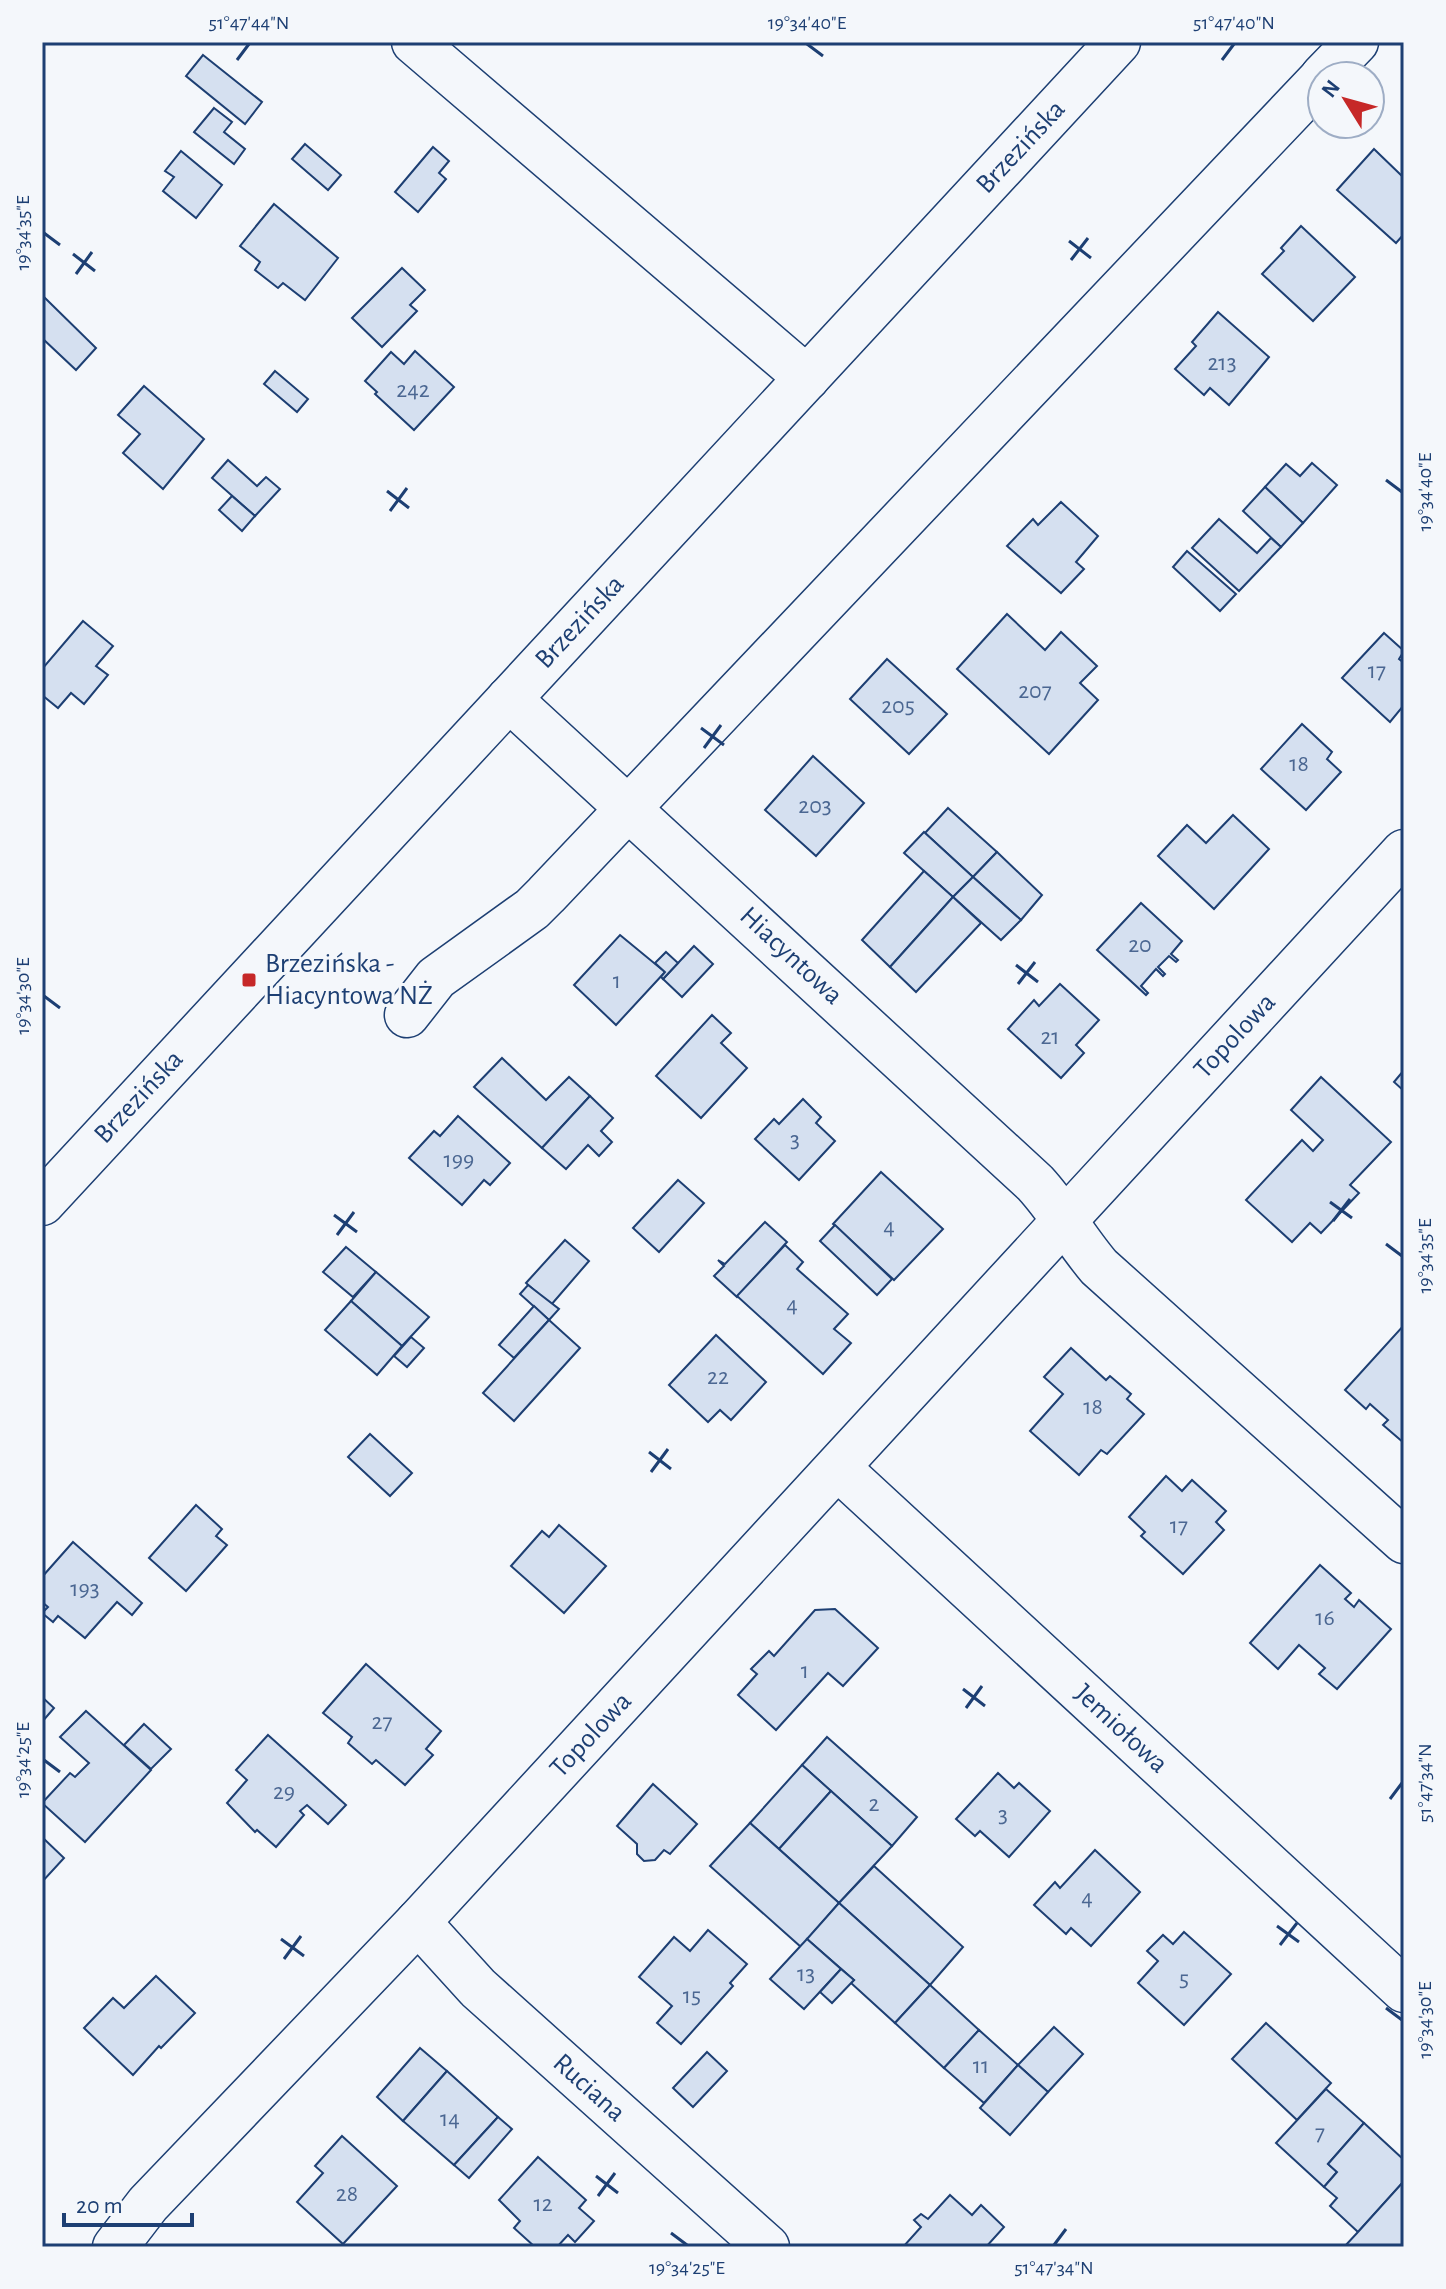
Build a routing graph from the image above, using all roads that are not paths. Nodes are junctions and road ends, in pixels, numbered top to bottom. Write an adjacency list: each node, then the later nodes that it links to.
1 (414, 42): 6 (street)
2 (1118, 42): 6 (street, Brzezińska)
3 (1356, 42): 4 (street)
4 (1339, 60)
5 (1306, 95): 8 (street)
6 (807, 378): 7 (street, Brzezińska)
7 (509, 699): 8 (street, Hiacyntowa); 11 (street, Brzezińska)
8 (629, 807): 10 (street); 12 (street, Hiacyntowa)
9 (1404, 852): 12 (street, Topolowa)
10 (407, 1015)
11 (48, 1183)
12 (1066, 1221): 13 (street, Topolowa); 14 (street)
13 (838, 1468): 15 (street, Topolowa); 16 (street, Jemiołowa)
14 (1404, 1541)
15 (418, 1922): 17 (street, Topolowa); 18 (street, Ruciana)
16 (1404, 1990)
17 (115, 2247)
18 (767, 2247)

